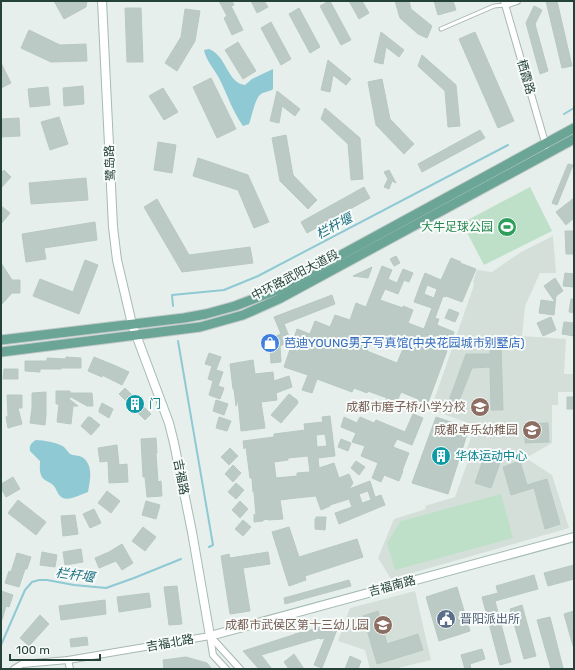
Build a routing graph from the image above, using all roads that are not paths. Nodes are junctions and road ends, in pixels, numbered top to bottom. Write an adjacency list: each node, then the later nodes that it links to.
1 (102, 1): 9 (street, 鹭岛路)
2 (516, 1): 3 (street)
3 (504, 3): 4 (lane); 7 (street, 栖霞路)
4 (441, 29)
5 (574, 128): 7 (main road, 中环路武阳大道段)
6 (574, 139): 8 (main road, 中环路武阳大道段)
7 (545, 144): 8 (street, 栖霞路); 9 (main road, 中环路武阳大道段)
8 (550, 153): 10 (main road, 中环路武阳大道段)
9 (132, 324): 10 (street, 吉福路); 11 (main road, 中环路武阳大道段)
10 (137, 336): 12 (main road, 中环路武阳大道段); 14 (street, 吉福路)
11 (1, 340)
12 (1, 352)
13 (574, 537): 14 (street, 吉福南路)
14 (210, 636): 15 (street, 吉福北路); 18 (street); 19 (street)
15 (68, 660): 16 (street, 吉福北路); 17 (street)
16 (14, 669)
17 (70, 669)
18 (226, 669)
19 (240, 669)

